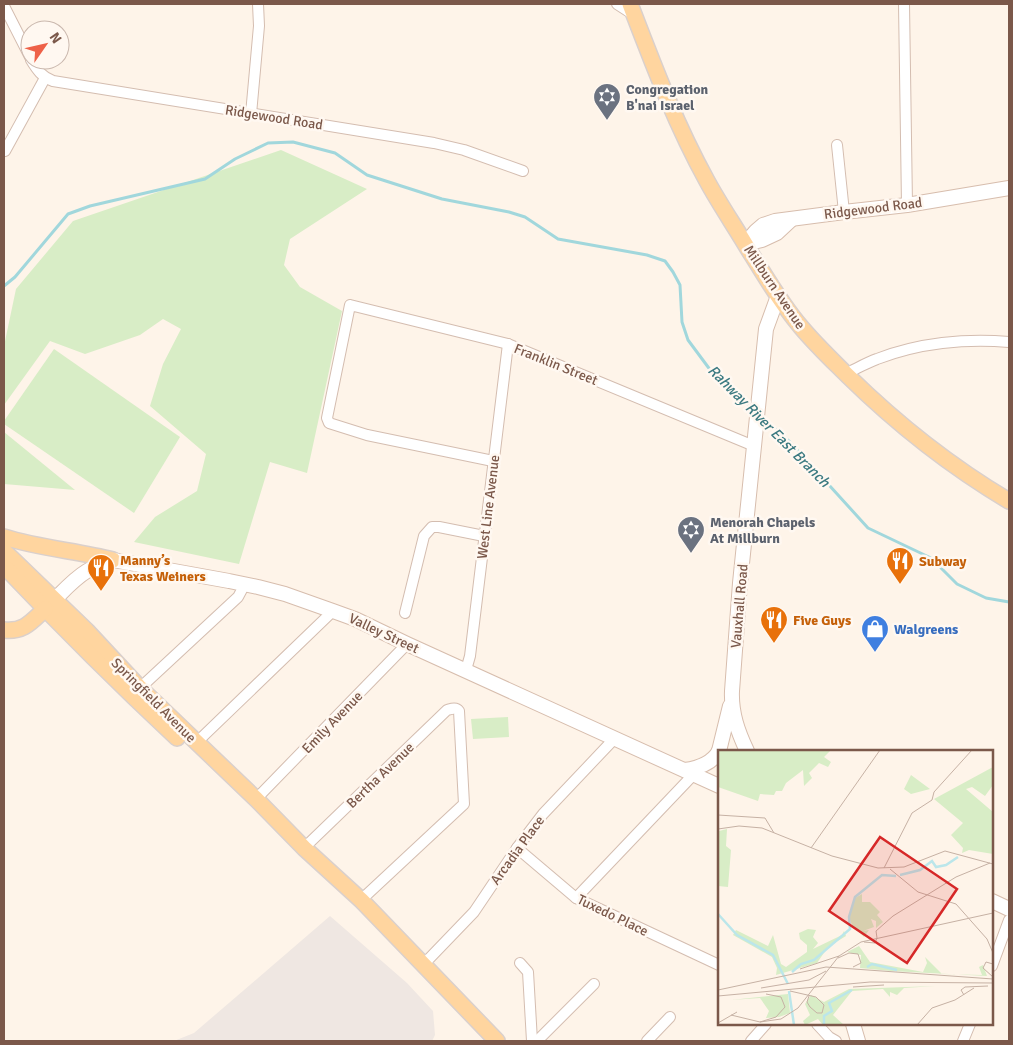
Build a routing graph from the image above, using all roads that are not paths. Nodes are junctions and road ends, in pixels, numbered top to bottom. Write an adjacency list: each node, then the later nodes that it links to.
1 (258, 4): 9 (street)
2 (617, 4): 5 (street)
3 (904, 4): 14 (street)
4 (4, 6): 6 (street)
5 (633, 10): 16 (main road, Millburn Avenue)
6 (20, 37)
7 (37, 70): 8 (street)
8 (45, 78): 9 (street, Ridgewood Road); 11 (street)
9 (251, 114): 12 (street, Ridgewood Road)
10 (836, 145): 15 (street)
11 (5, 151)
12 (523, 171)
13 (1009, 188): 14 (main road, Ridgewood Road)
14 (907, 205): 15 (main road, Ridgewood Road)
15 (844, 212): 16 (main road, Ridgewood Road)
16 (745, 244): 17 (main road, Millburn Avenue)
17 (778, 296): 20 (main road, Millburn Avenue); 21 (main road, Vauxhall Road)
18 (1009, 342): 20 (street)
19 (508, 344): 21 (street, Franklin Street); 22 (street, West Line Avenue); 22 (street, Franklin Street)
20 (846, 374): 23 (main road, Millburn Avenue)
21 (754, 446): 37 (main road, Vauxhall Road)
22 (493, 461): 24 (street, West Line Avenue)
23 (1009, 501)
24 (484, 536): 32 (street); 35 (street, West Line Avenue)
25 (4, 537): 27 (main road)
26 (4, 551): 30 (main road, Springfield Avenue)
27 (113, 560): 29 (main road, Valley Street); 30 (main road)
28 (4, 566): 30 (main road, Springfield Avenue)
29 (245, 584): 31 (main road, Valley Street); 36 (street)
30 (50, 604): 33 (main road); 36 (main road, Springfield Avenue); 46 (main road, Springfield Avenue)
31 (334, 611): 34 (main road, Valley Street); 39 (street)
32 (405, 613)
33 (4, 630)
34 (407, 644): 35 (main road, Valley Street); 45 (street, Emily Avenue)
35 (466, 670): 38 (main road, Valley Street)
36 (140, 688): 39 (main road, Springfield Avenue)
37 (731, 703): 40 (main road); 41 (main road, Vauxhall Road)
38 (615, 738): 43 (main road, Valley Street); 47 (street, Arcadia Place)
39 (196, 743): 45 (main road, Springfield Avenue)
40 (719, 750)
41 (747, 750)
42 (718, 753): 43 (main road)
43 (689, 772): 44 (main road, Valley Street); 48 (street)
44 (718, 786)
45 (256, 799): 46 (main road, Springfield Avenue)
46 (304, 848): 49 (main road, Springfield Avenue); 49 (street, Bertha Avenue)
47 (517, 848): 48 (street, Tuxedo Place); 55 (street, Arcadia Place)
48 (576, 898): 56 (street, Tuxedo Place)
49 (361, 900): 55 (main road, Springfield Avenue)
50 (993, 901): 51 (main road)
51 (1009, 909)
52 (1009, 920): 54 (street)
53 (520, 963): 64 (street)
54 (993, 963)
55 (423, 965): 63 (main road, Springfield Avenue)
56 (718, 965)
57 (594, 984): 65 (street)
58 (670, 1017): 66 (street)
59 (765, 1025): 67 (street)
60 (818, 1025): 68 (street)
61 (853, 1025): 69 (main road)
62 (970, 1025): 70 (street)
63 (497, 1041)
64 (532, 1041)
65 (538, 1041)
66 (648, 1041)
67 (751, 1041)
68 (836, 1041)
69 (858, 1041)
70 (963, 1041)

